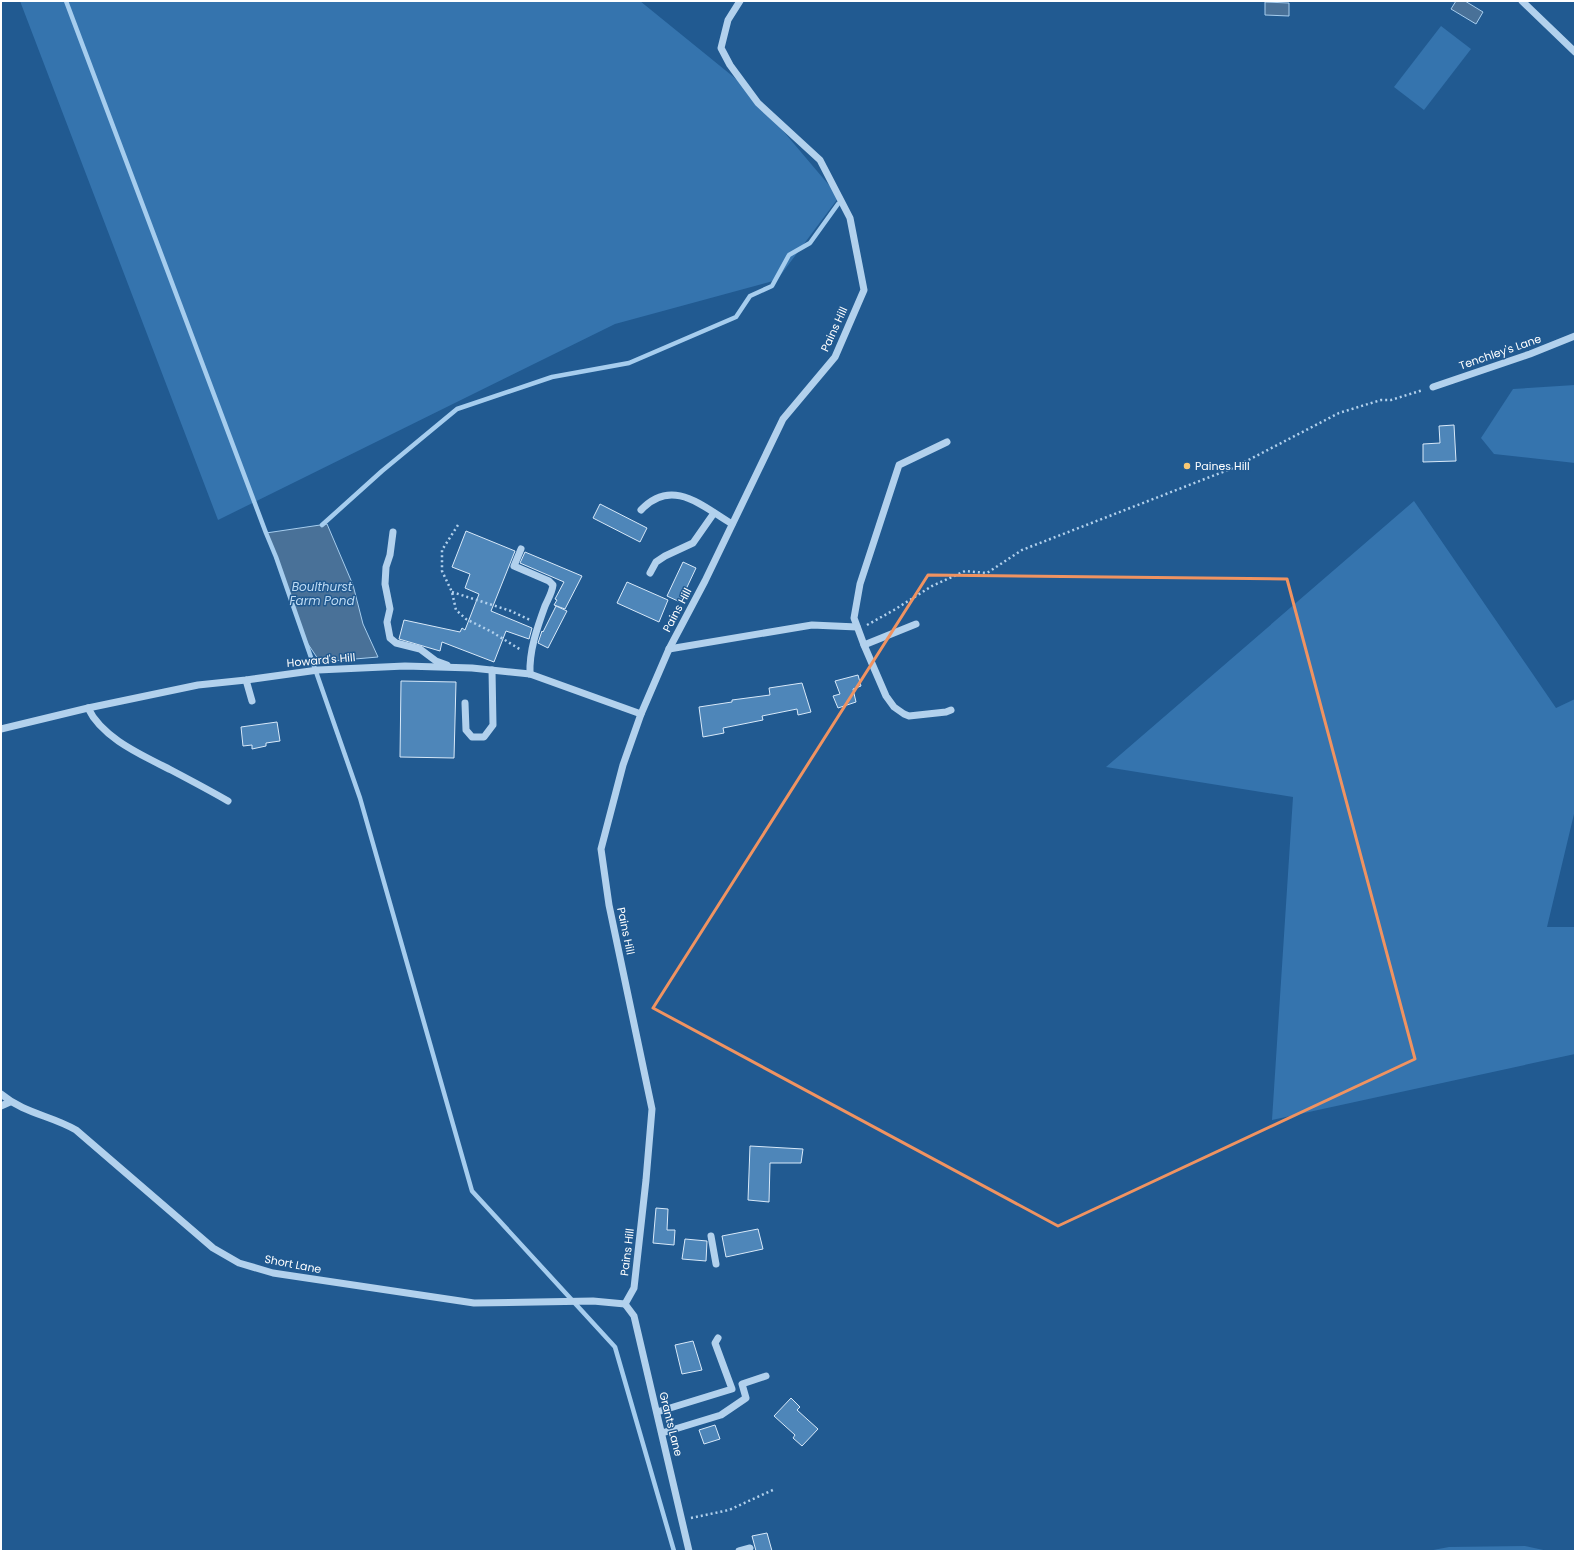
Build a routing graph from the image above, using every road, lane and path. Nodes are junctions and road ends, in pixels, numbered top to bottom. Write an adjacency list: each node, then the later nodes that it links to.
1 (740, 1): 9 (street, Pains Hill)
2 (1522, 1): 3 (street)
3 (1575, 52)
4 (1575, 336): 5 (street, Tenchley's Lane)
5 (1433, 387): 17 (path)
6 (947, 442): 17 (street)
7 (641, 510): 8 (street)
8 (714, 513): 9 (street); 13 (street)
9 (732, 524): 19 (street, Pains Hill)
10 (458, 525): 14 (path)
11 (393, 532): 21 (street)
12 (521, 549): 15 (street)
13 (650, 573)
14 (452, 592): 15 (path); 20 (path)
15 (539, 624): 20 (street)
16 (916, 624): 18 (street)
17 (857, 627): 18 (street); 19 (street)
18 (864, 645): 28 (street)
19 (669, 649): 29 (street, Pains Hill)
20 (530, 655): 23 (street)
21 (450, 667): 22 (street, Howard's Hill); 24 (street, Howard's Hill)
22 (492, 670): 23 (street, Howard's Hill); 26 (street)
23 (530, 674): 29 (street, Howard's Hill)
24 (246, 680): 25 (street); 27 (street, Howard's Hill)
25 (252, 701)
26 (465, 703)
27 (88, 708): 30 (street, Howard's Hill); 31 (street)
28 (951, 710)
29 (641, 714): 37 (street, Pains Hill)
30 (1, 729)
31 (228, 801)
32 (1, 1094): 33 (street, Short Lane)
33 (10, 1102): 34 (street); 37 (street, Short Lane)
34 (1, 1106)
35 (711, 1236): 36 (street)
36 (716, 1264)
37 (625, 1304): 40 (street, Grants Lane)
38 (718, 1338): 40 (street)
39 (766, 1376): 41 (street)
40 (656, 1412): 41 (street, Grants Lane)
41 (662, 1433): 43 (street, Grants Lane)
42 (774, 1489): 43 (path)
43 (683, 1520): 45 (street, Grants Lane)
44 (750, 1548): 46 (street)
45 (689, 1551)
46 (739, 1551)

